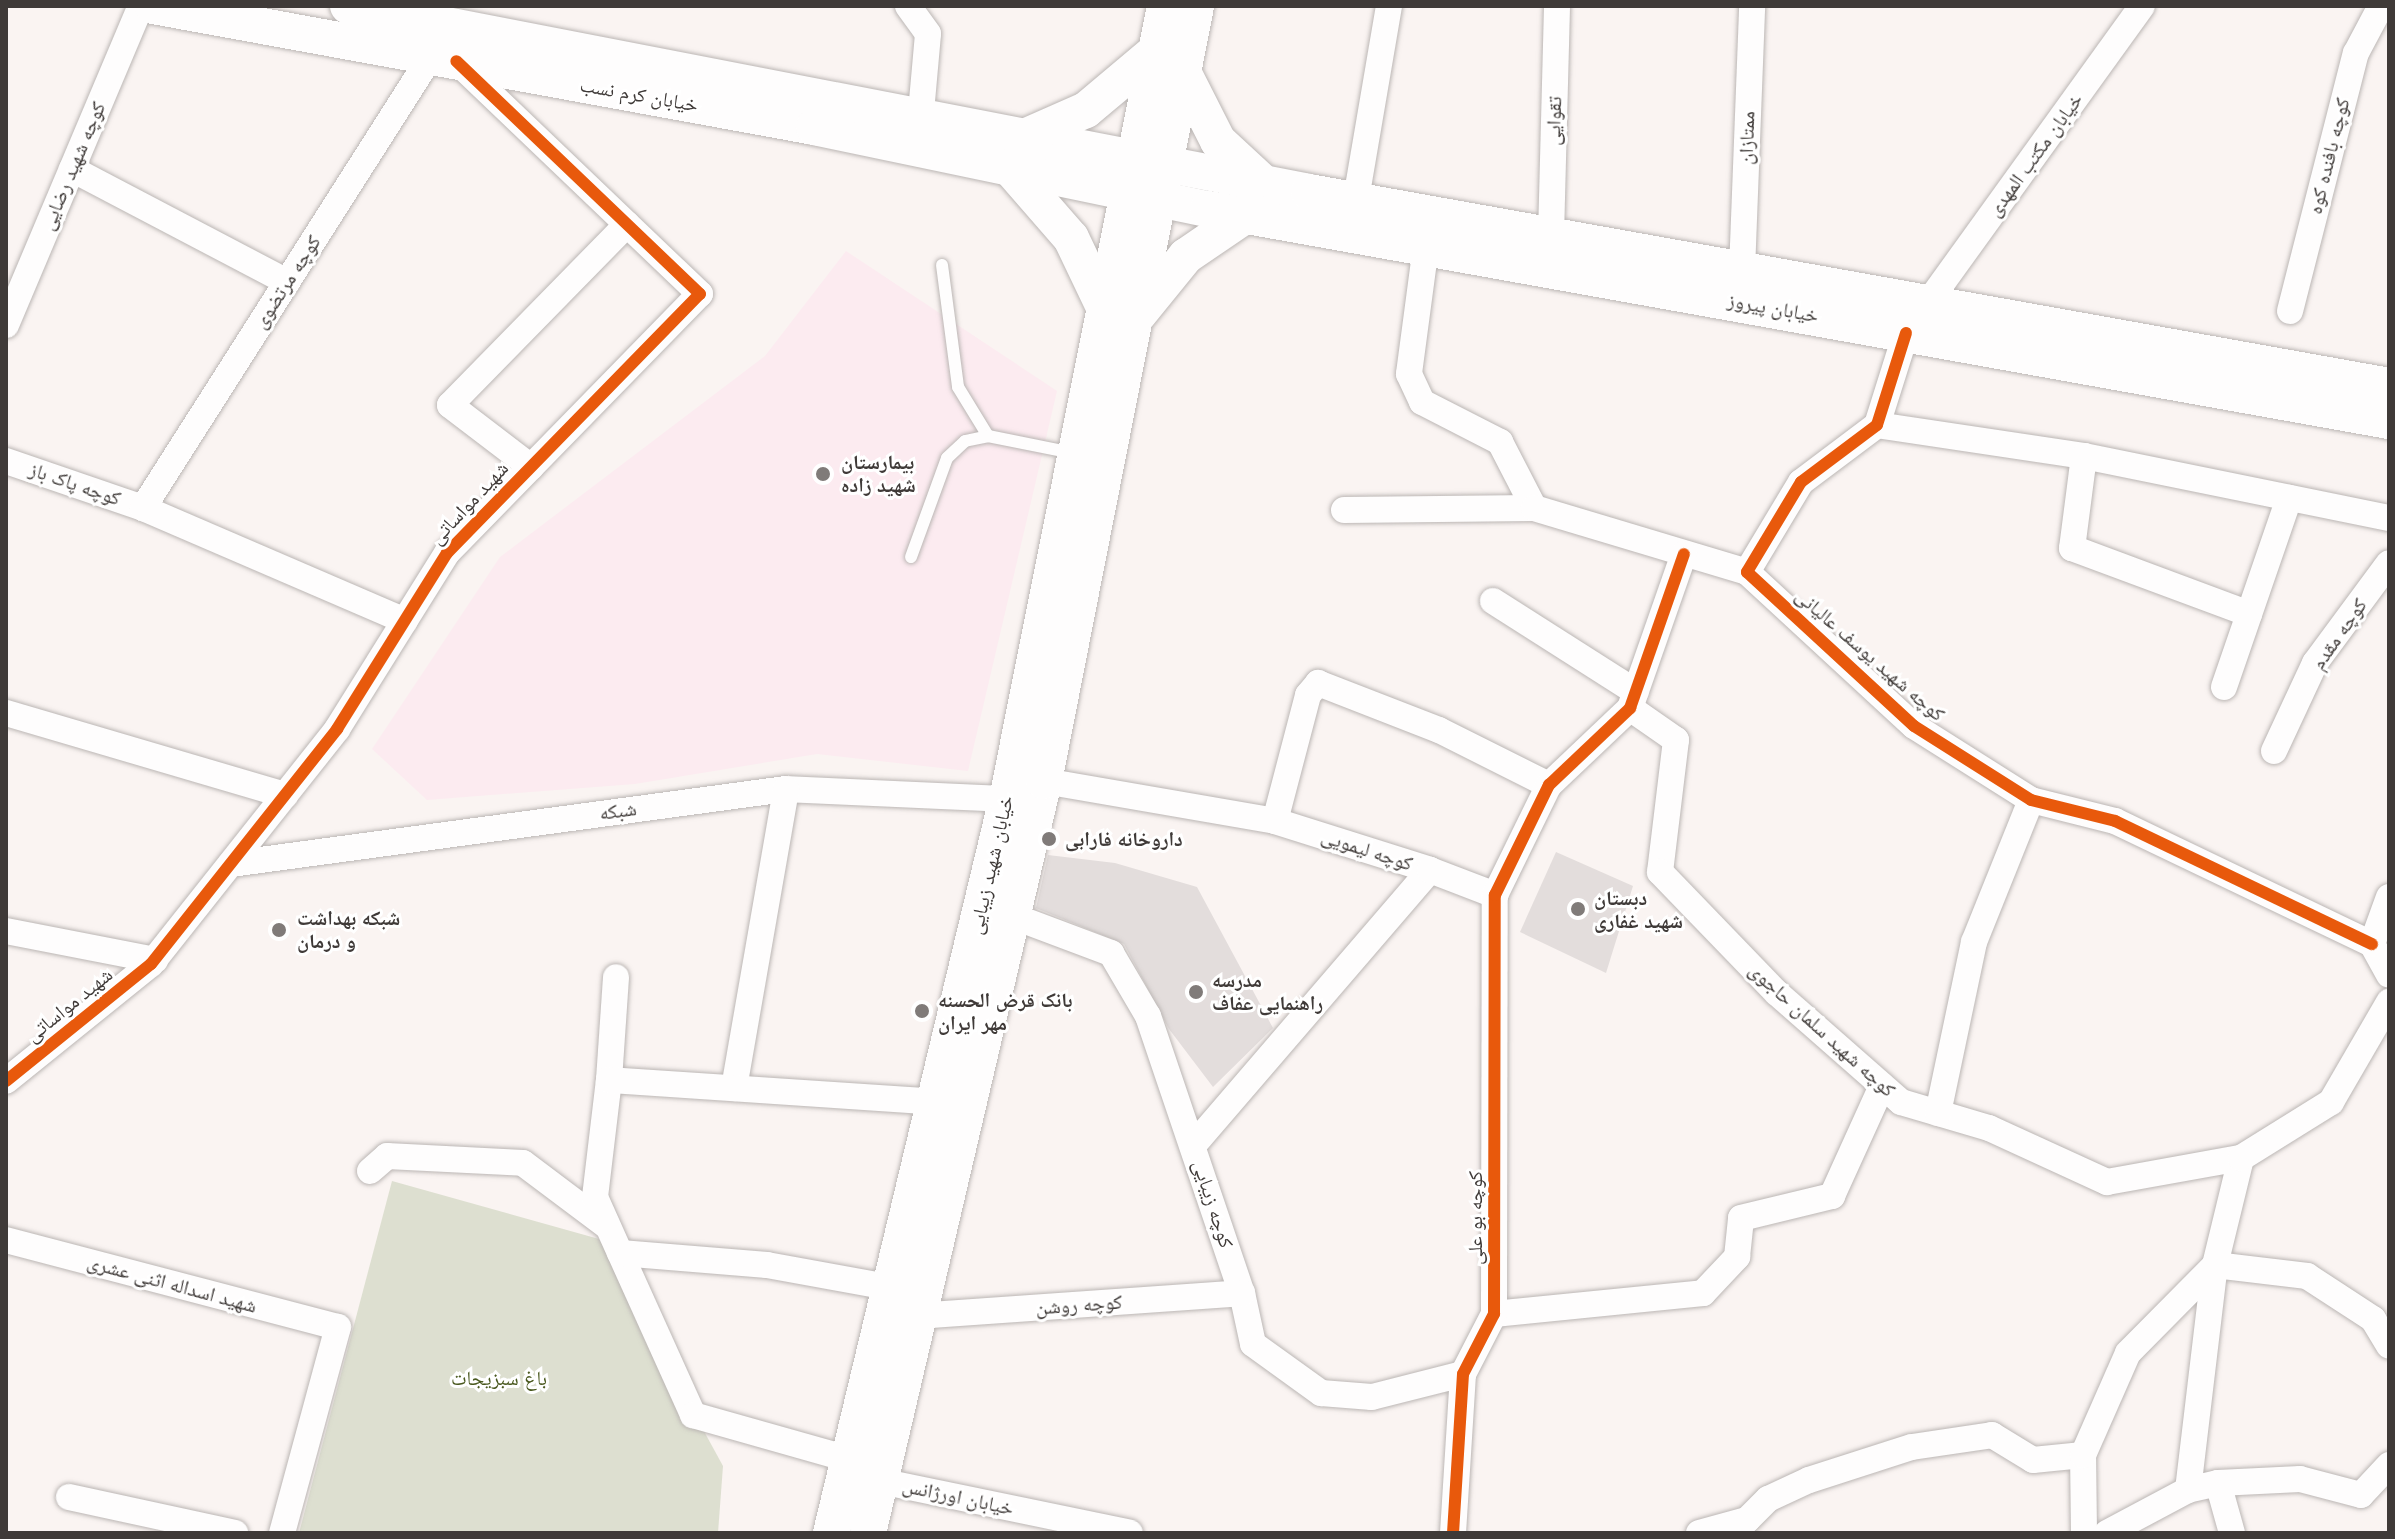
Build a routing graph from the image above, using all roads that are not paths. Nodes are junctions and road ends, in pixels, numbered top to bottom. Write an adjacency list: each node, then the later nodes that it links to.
1 (141, 6): 19 (street, کوچه شهید رضایی)
2 (153, 6): 12 (main road, خیابان کرم نسب)
3 (348, 6): 14 (main road, خیابان کرم نسب)
4 (908, 6): 14 (street)
5 (1165, 6): 13 (main road)
6 (1196, 6): 13 (main road)
7 (1389, 6): 22 (street)
8 (1557, 6): 25 (street, تقوایی)
9 (1752, 6): 28 (street, ممتازان)
10 (2142, 6): 31 (street, خیابان مکتب المهدی)
11 (2381, 6): 32 (street, کوچه بافنده کوه)
12 (443, 59): 16 (main road, خیابان کرم نسب); 24 (street, شهید مواساتی); 29 (street, کوچه مرتضوی)
13 (1165, 77): 15 (main road); 17 (main road); 20 (main road)
14 (921, 113): 15 (main road, خیابان کرم نسب); 16 (main road)
15 (1029, 135): 17 (main road, خیابان کرم نسب)
16 (917, 148): 18 (main road, خیابان کرم نسب)
17 (1148, 159): 20 (main road, خیابان پیروز); 21 (main road)
18 (1009, 167): 21 (main road, خیابان کرم نسب); 30 (main road)
19 (72, 169): 29 (street); 33 (street, کوچه شهید رضایی)
20 (1264, 182): 22 (main road, خیابان پیروز)
21 (1140, 194): 23 (main road, خیابان پیروز); 30 (main road, خیابان شهید زیبایی); 34 (main road, خیابان شهید زیبایی)
22 (1356, 199): 25 (main road, خیابان پیروز)
23 (1246, 215): 26 (main road, خیابان پیروز); 34 (main road)
24 (627, 224): 43 (street, شهید مواساتی); 43 (street)
25 (1551, 236): 28 (main road, خیابان پیروز)
26 (1426, 246): 35 (main road, خیابان پیروز); 46 (street)
27 (942, 265): 39 (lane)
28 (1742, 271): 31 (main road, خیابان پیروز)
29 (287, 282): 45 (street, کوچه مرتضوی)
30 (1102, 303): 40 (main road, خیابان شهید زیبایی)
31 (1927, 304): 36 (main road, خیابان پیروز)
32 (2290, 311)
33 (6, 325)
34 (1129, 330): 60 (main road, خیابان شهید زیبایی)
35 (1906, 333): 37 (main road, خیابان پیروز); 38 (street)
36 (2389, 386)
37 (2389, 421)
38 (1877, 425): 41 (street); 52 (street)
39 (988, 436): 40 (lane); 50 (lane)
40 (1076, 454): 64 (main road, خیابان شهید زیبایی)
41 (2084, 456): 44 (street); 54 (street)
42 (6, 461): 45 (street, کوچه پاک باز)
43 (531, 467): 55 (street, شهید مواساتی)
44 (2289, 498): 48 (street); 54 (street)
45 (143, 508): 55 (street, کوچه پاک باز)
46 (1534, 508): 47 (street); 49 (street)
47 (1344, 510)
48 (2389, 518)
49 (1684, 554): 52 (street); 57 (street)
50 (911, 557)
51 (2389, 563): 59 (street, کوچه مقدم)
52 (1747, 572): 65 (street, کوچه شهید یوسف عالیانی)
53 (1493, 601): 57 (street)
54 (2249, 614): 56 (street)
55 (405, 621): 63 (street, شهید مواساتی)
56 (2224, 687)
57 (1633, 700): 61 (street); 80 (street, کوچه شهید سلمان حاجوی)
58 (6, 713): 63 (street)
59 (2274, 751)
60 (1044, 781): 66 (street, کوچه لیمویی); 71 (main road, خیابان شهید زیبایی)
61 (1549, 785): 66 (street); 69 (street)
62 (786, 789): 64 (street, شبکه); 67 (street, شبکه); 81 (street)
63 (285, 795): 67 (street, شهید مواساتی)
64 (1007, 799): 82 (main road, خیابان شهید زیبایی)
65 (2031, 800): 73 (street, کوچه شهید یوسف عالیانی); 83 (street)
66 (1275, 821): 68 (street, کوچه لیمویی)
67 (231, 864): 74 (street, شهید مواساتی)
68 (1430, 870): 69 (street); 84 (street, کوچه لیمویی)
69 (1495, 895): 93 (street, کوچه بو علی)
70 (2389, 897): 73 (street)
71 (1015, 917): 84 (street, کوچه زیبایی); 94 (main road, خیابان شهید زیبایی)
72 (6, 931): 74 (street)
73 (2372, 944): 75 (street)
74 (155, 960): 79 (street, شهید مواساتی)
75 (2389, 975)
76 (616, 977): 78 (street)
77 (2389, 1002): 85 (street)
78 (609, 1080): 81 (street); 87 (street)
79 (6, 1081)
80 (1882, 1086): 83 (street, کوچه شهید سلمان حاجوی); 93 (street)
81 (734, 1088): 82 (street)
82 (937, 1102): 91 (main road, خیابان شهید زیبایی)
83 (1938, 1113): 85 (street, کوچه شهید سلمان حاجوی)
84 (1194, 1144): 92 (street, کوچه زیبایی)
85 (2241, 1158): 90 (street)
86 (370, 1171): 87 (street)
87 (607, 1226): 89 (street)
88 (6, 1240): 105 (street, شهید اسداله اثنی عشری)
89 (620, 1253): 91 (street); 98 (street)
90 (2215, 1265): 95 (street); 97 (street); 102 (street)
91 (888, 1287): 98 (main road, خیابان شهید زیبایی)
92 (1242, 1293): 94 (street, کوچه روشن); 96 (street, کوچه زیبایی)
93 (1494, 1314): 96 (street, کوچه بو علی)
94 (915, 1316): 100 (main road, خیابان شهید زیبایی)
95 (2389, 1346)
96 (1463, 1374): 109 (street, کوچه بو علی)
97 (2083, 1455): 110 (street); 111 (street)
98 (848, 1459): 106 (main road, خیابان شهید زیبایی)
99 (2389, 1465): 101 (street)
100 (880, 1481): 107 (main road, خیابان شهید زیبایی); 108 (street, خیابان اورژانس)
101 (2218, 1483): 102 (street); 113 (street)
102 (2188, 1490): 112 (street)
103 (69, 1497): 104 (street)
104 (235, 1533)
105 (282, 1533)
106 (831, 1533)
107 (868, 1533)
108 (1130, 1533)
109 (1453, 1533)
110 (1699, 1533)
111 (2084, 1533)
112 (2107, 1533)
113 (2232, 1533)

